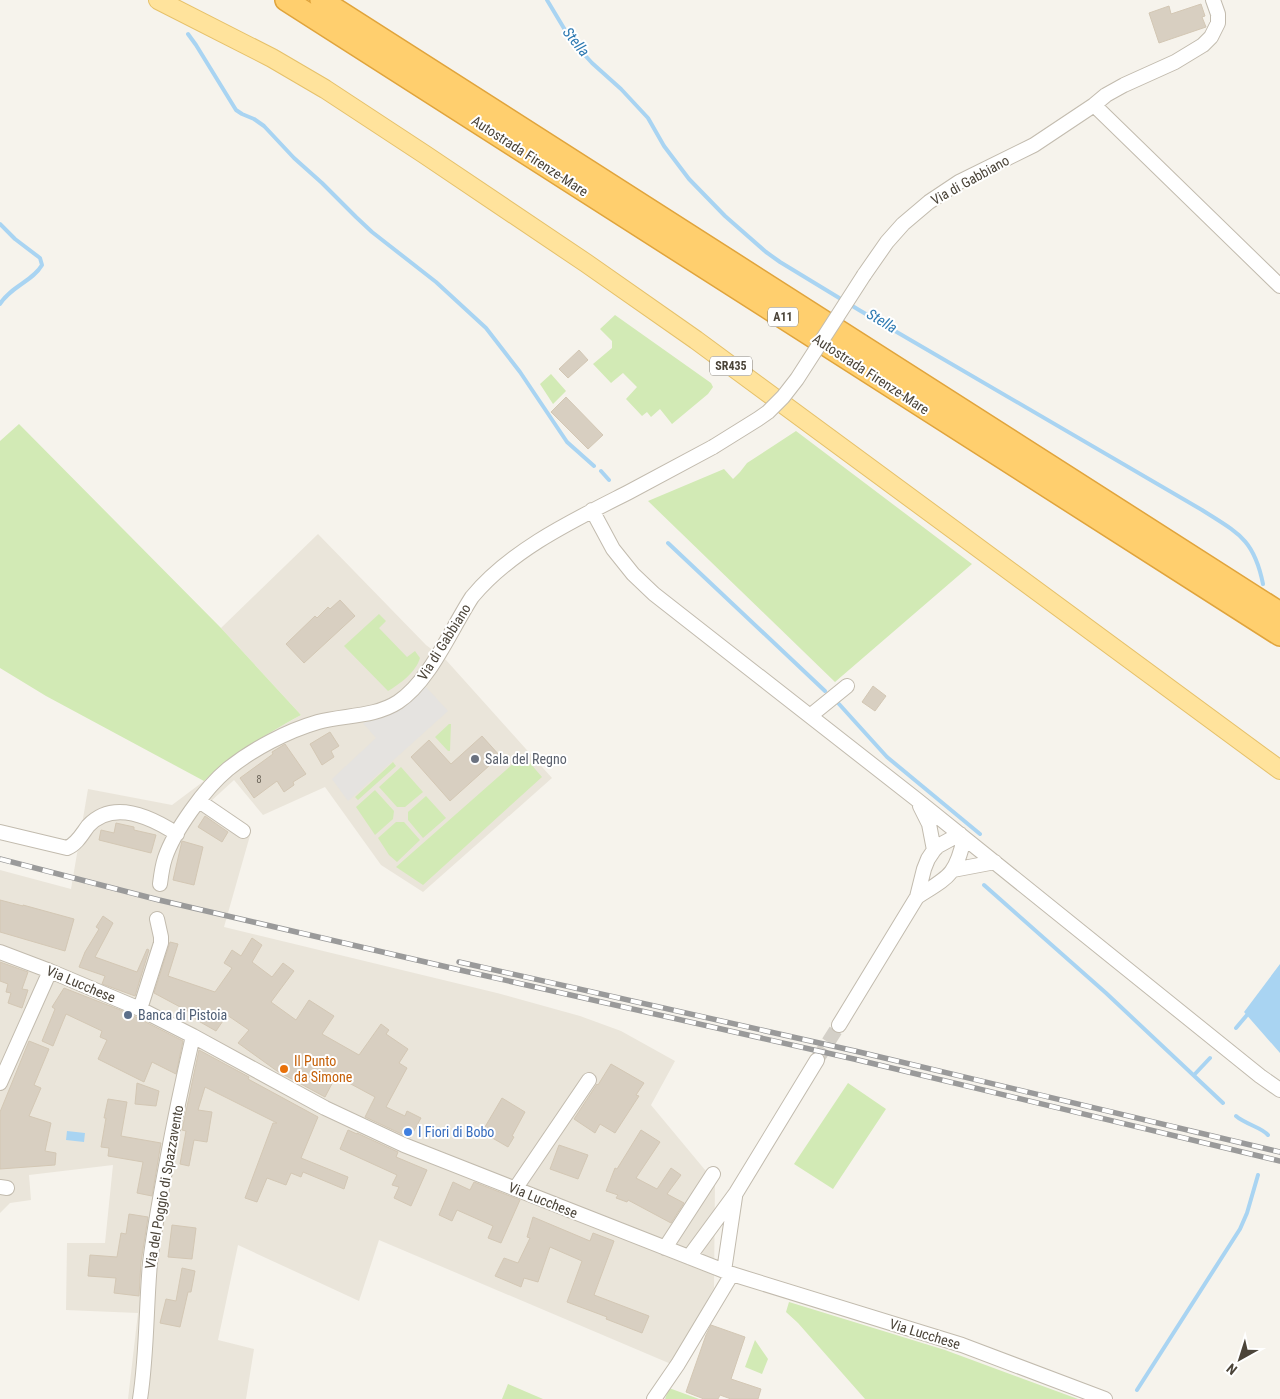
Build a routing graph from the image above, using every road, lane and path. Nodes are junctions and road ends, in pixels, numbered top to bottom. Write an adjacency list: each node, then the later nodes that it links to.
1 (158, 0): 12 (main road, SR435)
2 (286, 0): 9 (highway, Autostrada Firenze-Mare / A11)
3 (321, 0): 8 (highway, Autostrada Firenze-Mare / A11)
4 (1213, 0): 5 (street, Via di Gabbiano)
5 (1094, 105): 6 (street); 7 (street, Via di Gabbiano, bridge)
6 (1280, 286)
7 (592, 510): 11 (street); 14 (street, Via di Gabbiano)
8 (1280, 613)
9 (1280, 635)
10 (847, 686): 11 (street)
11 (810, 716): 13 (street)
12 (1280, 770)
13 (916, 799): 18 (street); 19 (street)
14 (199, 801): 15 (street); 17 (street, Via di Gabbiano)
15 (244, 831)
16 (0, 832): 17 (street)
17 (177, 834): 22 (street, Via di Gabbiano)
18 (962, 836): 19 (street); 20 (street); 21 (street)
19 (934, 850): 23 (street)
20 (995, 862): 21 (street); 33 (street)
21 (953, 870): 23 (street)
22 (160, 884)
23 (917, 897): 28 (street)
24 (157, 919): 27 (street)
25 (0, 952): 26 (street, Via Lucchese)
26 (50, 971): 27 (street, Via Lucchese); 32 (street)
27 (140, 1009): 29 (street, Via Lucchese)
28 (839, 1025)
29 (193, 1036): 35 (street, Via Lucchese); 40 (street, Via del Poggio di Spazzavento)
30 (817, 1060): 36 (street)
31 (589, 1080): 35 (street)
32 (0, 1084)
33 (1280, 1090)
34 (713, 1174): 37 (street)
35 (515, 1189): 37 (street, Via Lucchese)
36 (736, 1193): 38 (street); 39 (street)
37 (665, 1248): 38 (street, Via Lucchese)
38 (689, 1257): 39 (street, Via Lucchese)
39 (728, 1272): 41 (street); 42 (street, Via Lucchese)
40 (140, 1399)
41 (654, 1399)
42 (1106, 1399)

